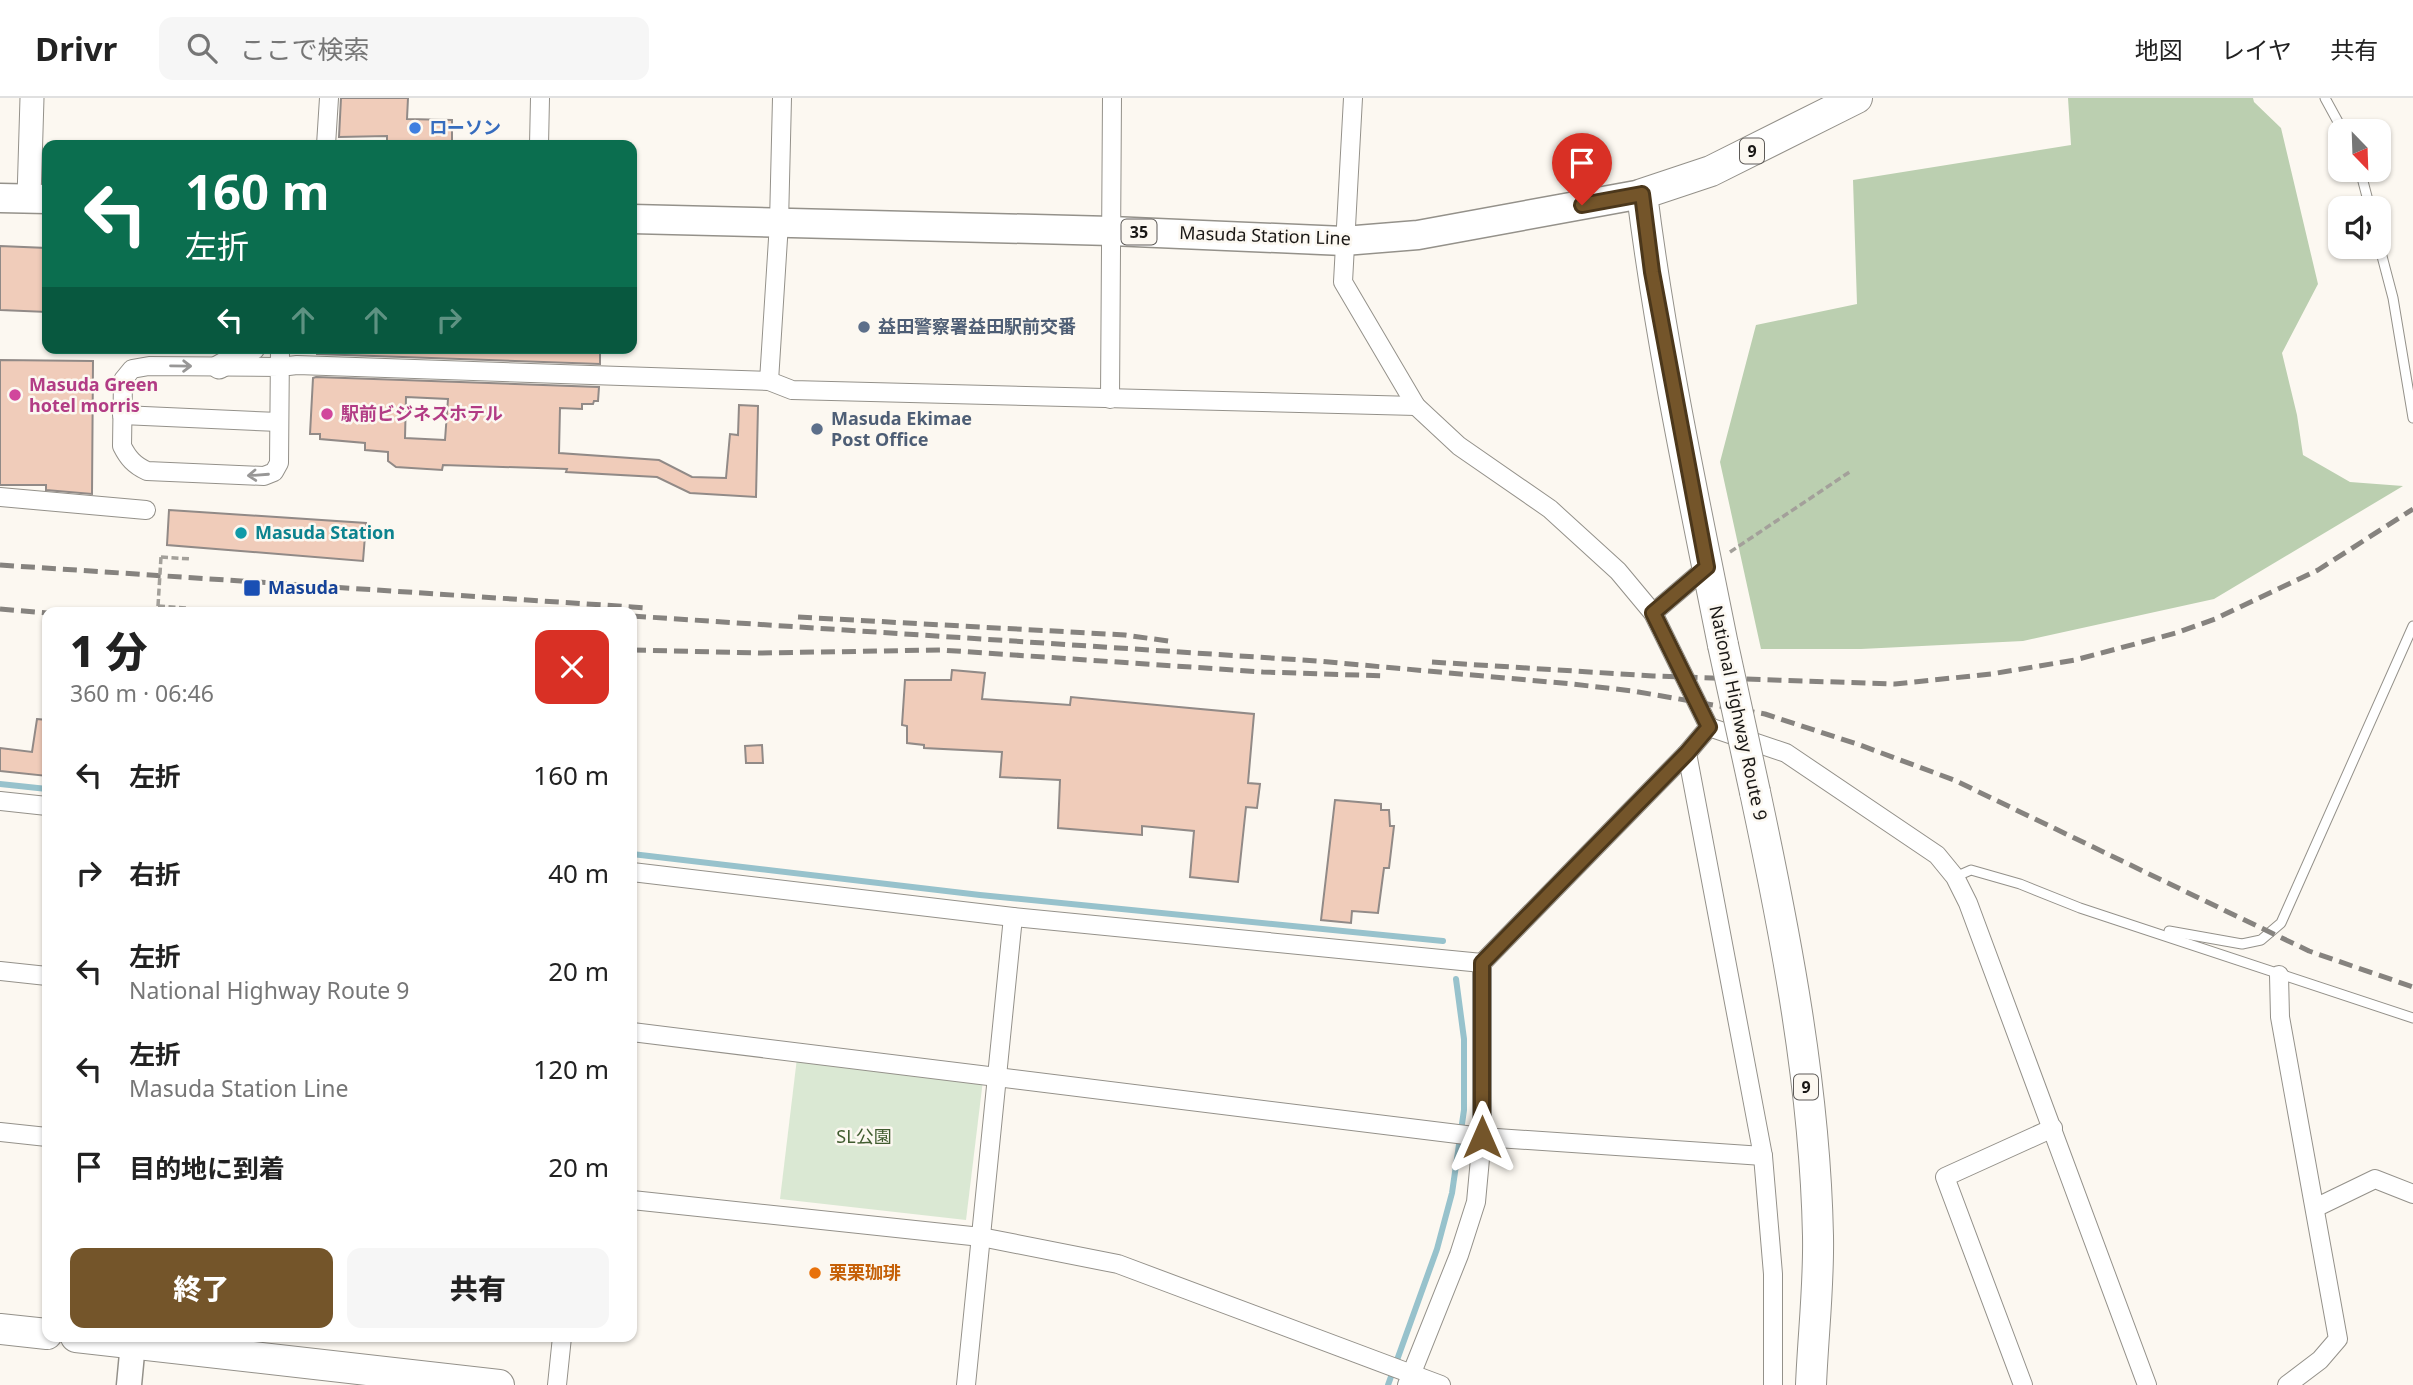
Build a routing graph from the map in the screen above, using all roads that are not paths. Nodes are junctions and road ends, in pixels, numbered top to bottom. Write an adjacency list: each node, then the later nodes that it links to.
1 (32, 98): 14 (street)
2 (329, 98): 10 (street)
3 (540, 98): 11 (street)
4 (782, 98): 16 (street)
5 (1112, 98): 17 (street)
6 (1353, 98): 18 (street)
7 (1857, 98): 12 (highway, 9)
8 (2325, 98): 9 (lane)
9 (2336, 119)
10 (326, 140)
11 (539, 140)
12 (1642, 194): 18 (main road, Masuda Station Line / 35); 32 (highway, National Highway Route 9 / 9)
13 (0, 198): 14 (main road)
14 (38, 199)
15 (637, 219): 16 (main road, Masuda Station Line / 35)
16 (779, 223): 17 (main road, Masuda Station Line / 35); 24 (street)
17 (1111, 231): 18 (main road, Masuda Station Line / 35); 25 (street)
18 (1344, 241): 26 (street)
19 (2383, 259): 28 (lane)
20 (242, 354): 22 (street)
21 (280, 354): 23 (street)
22 (219, 367): 23 (street); 27 (street, one-way to 22)
23 (280, 367): 24 (street); 29 (street)
24 (769, 381): 25 (street)
25 (1110, 399): 26 (street)
26 (1416, 405): 33 (street)
27 (122, 415): 29 (street); 29 (street, one-way to 27)
28 (2413, 418)
29 (279, 422)
30 (0, 497): 31 (street)
31 (146, 510)
32 (1707, 567): 33 (street); 71 (highway, National Highway Route 9 / 9, bridge)
33 (1653, 613): 35 (street)
34 (2413, 626): 42 (lane)
35 (1709, 727): 36 (street); 40 (street)
36 (1687, 753): 43 (street); 54 (street)
37 (0, 801): 38 (street)
38 (42, 805)
39 (637, 873): 41 (street)
40 (1955, 877): 42 (lane); 50 (street)
41 (1013, 917): 43 (street); 49 (street)
42 (2137, 926): 46 (lane)
43 (1482, 963): 53 (street)
44 (0, 971): 45 (street)
45 (42, 975)
46 (2279, 975): 47 (lane); 57 (street)
47 (2413, 1018)
48 (637, 1033): 49 (street)
49 (997, 1077): 53 (street); 58 (street)
50 (2053, 1128): 72 (street); 73 (street)
51 (0, 1132): 52 (street)
52 (42, 1136)
53 (1482, 1137): 54 (street); 64 (street)
54 (1763, 1156): 70 (street)
55 (2413, 1194): 57 (street)
56 (637, 1201): 58 (street)
57 (2315, 1208): 74 (street)
58 (981, 1237): 64 (street); 68 (street)
59 (0, 1329): 60 (highway)
60 (42, 1333)
61 (133, 1342): 65 (main road)
62 (149, 1342): 66 (highway)
63 (561, 1342): 67 (street)
64 (1409, 1379): 69 (street)
65 (129, 1385)
66 (499, 1385)
67 (557, 1385)
68 (966, 1385)
69 (1441, 1385)
70 (1773, 1385)
71 (1811, 1385)
72 (2023, 1385)
73 (2147, 1385)
74 (2287, 1385)

